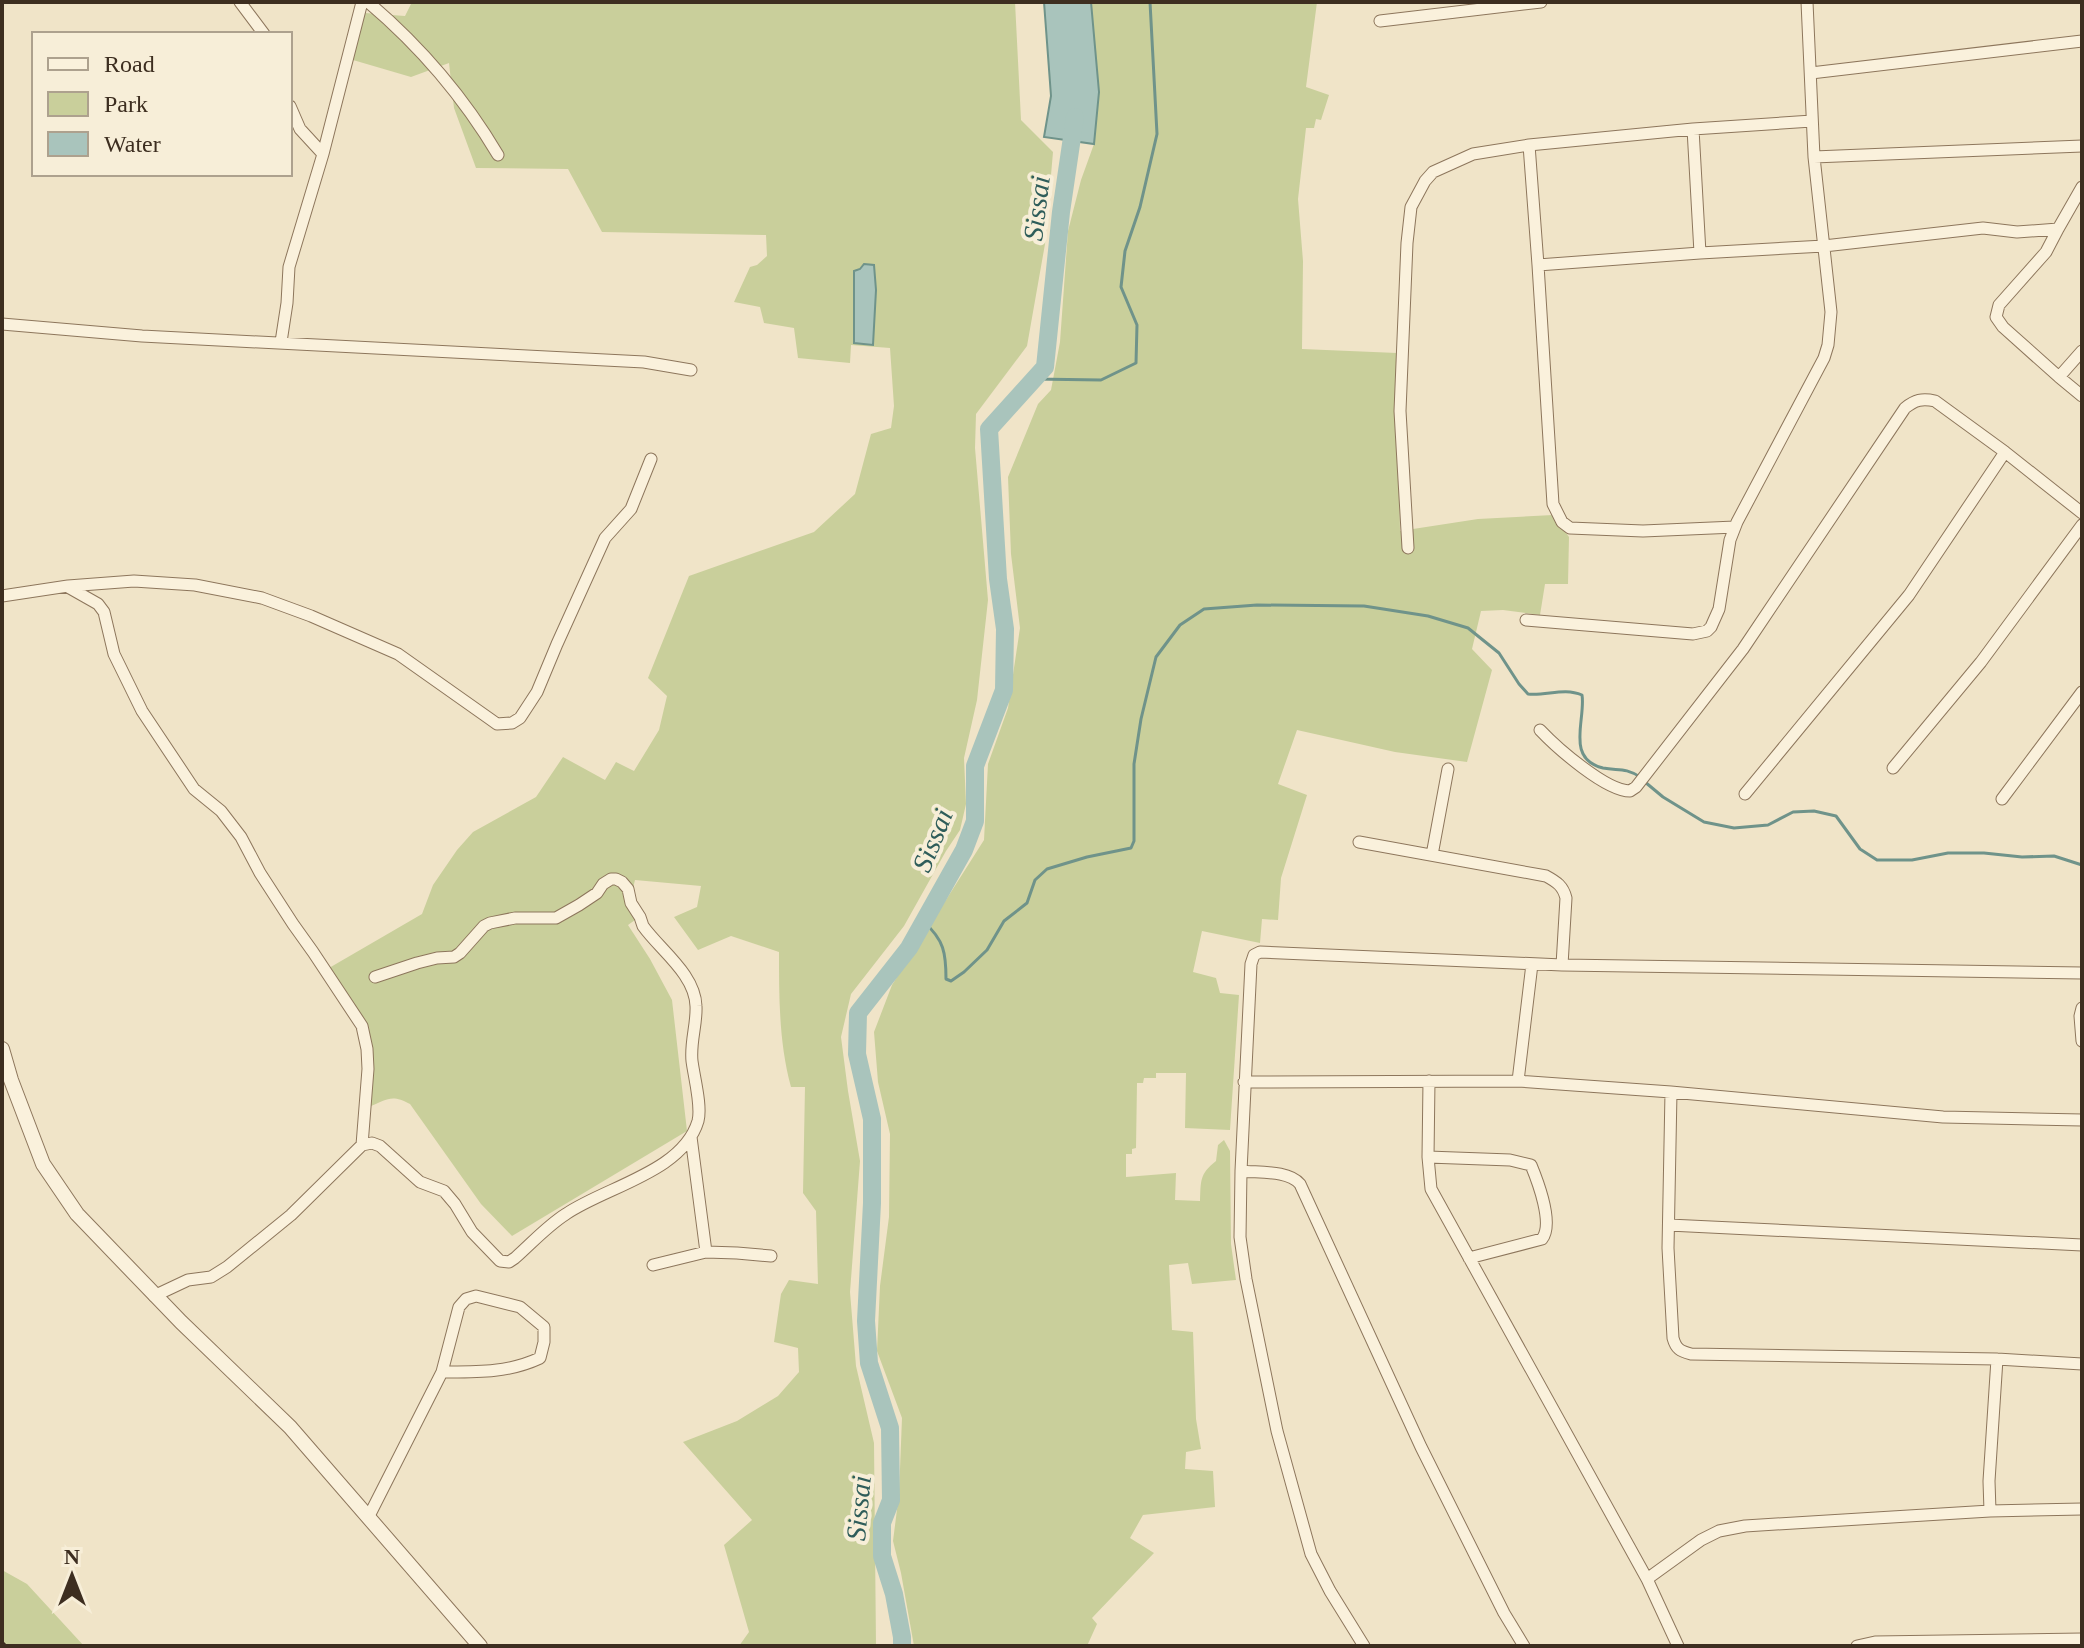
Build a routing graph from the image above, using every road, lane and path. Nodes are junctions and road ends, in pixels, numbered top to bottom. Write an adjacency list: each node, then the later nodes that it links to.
1 (240, 2): 6 (street)
2 (365, 2): 14 (street); 15 (street)
3 (1541, 2): 5 (street)
4 (1807, 2): 8 (street)
5 (1380, 21)
6 (262, 32)
7 (2082, 41): 8 (street)
8 (1811, 73): 10 (street)
9 (292, 111): 14 (street)
10 (1812, 121): 11 (street); 16 (street)
11 (1693, 129): 12 (street); 20 (street)
12 (1529, 145): 21 (street); 33 (street)
13 (2082, 146): 16 (street)
14 (323, 154): 23 (street)
15 (498, 155)
16 (1814, 157): 19 (street)
17 (2082, 187): 18 (street)
18 (2058, 229): 19 (street); 26 (street)
19 (1824, 246): 20 (street); 32 (street)
20 (1700, 253): 21 (street)
21 (1538, 265): 32 (street)
22 (2, 324): 23 (street)
23 (281, 342): 25 (street)
24 (2082, 351): 26 (street)
25 (691, 370)
26 (2059, 377): 27 (street)
27 (2082, 396)
28 (2005, 452): 30 (street); 38 (street); 41 (street)
29 (651, 459): 34 (street)
30 (2082, 513)
31 (2082, 525): 39 (street)
32 (1735, 527): 36 (street)
33 (1408, 548)
34 (68, 586): 35 (street); 58 (street)
35 (2, 596)
36 (1526, 620)
37 (2082, 692): 42 (street)
38 (1540, 730)
39 (1893, 768)
40 (1448, 769): 44 (street)
41 (1745, 794)
42 (2002, 799)
43 (1359, 842): 44 (street)
44 (1432, 855): 46 (street)
45 (1532, 964): 46 (street); 53 (street); 54 (street)
46 (1562, 965): 47 (street)
47 (2082, 973)
48 (375, 977): 57 (street)
49 (2082, 1008): 50 (street)
50 (2082, 1041)
51 (2, 1049): 67 (street)
52 (1429, 1081): 53 (street); 54 (street); 59 (street)
53 (1518, 1081): 55 (street)
54 (1244, 1082): 60 (street)
55 (1671, 1092): 56 (street); 61 (street)
56 (2082, 1120)
57 (691, 1137): 58 (street); 63 (street)
58 (362, 1145): 67 (street)
59 (1428, 1157): 65 (street); 65 (street)
60 (1241, 1171): 78 (street); 79 (street)
61 (1669, 1225): 62 (street); 68 (street)
62 (2082, 1245)
63 (706, 1252): 64 (street); 66 (street)
64 (771, 1256)
65 (1469, 1258): 74 (street)
66 (653, 1265)
67 (154, 1296): 73 (street)
68 (1997, 1359): 69 (street); 72 (street)
69 (2082, 1364)
70 (442, 1372): 70 (street); 73 (street)
71 (2082, 1509): 72 (street)
72 (1990, 1511): 74 (street)
73 (369, 1516): 77 (street)
74 (1647, 1579): 80 (street)
75 (2082, 1639): 76 (street)
76 (1999, 1644): 81 (street)
77 (480, 1646)
78 (1364, 1646)
79 (1524, 1646)
80 (1678, 1646)
81 (1857, 1646)

